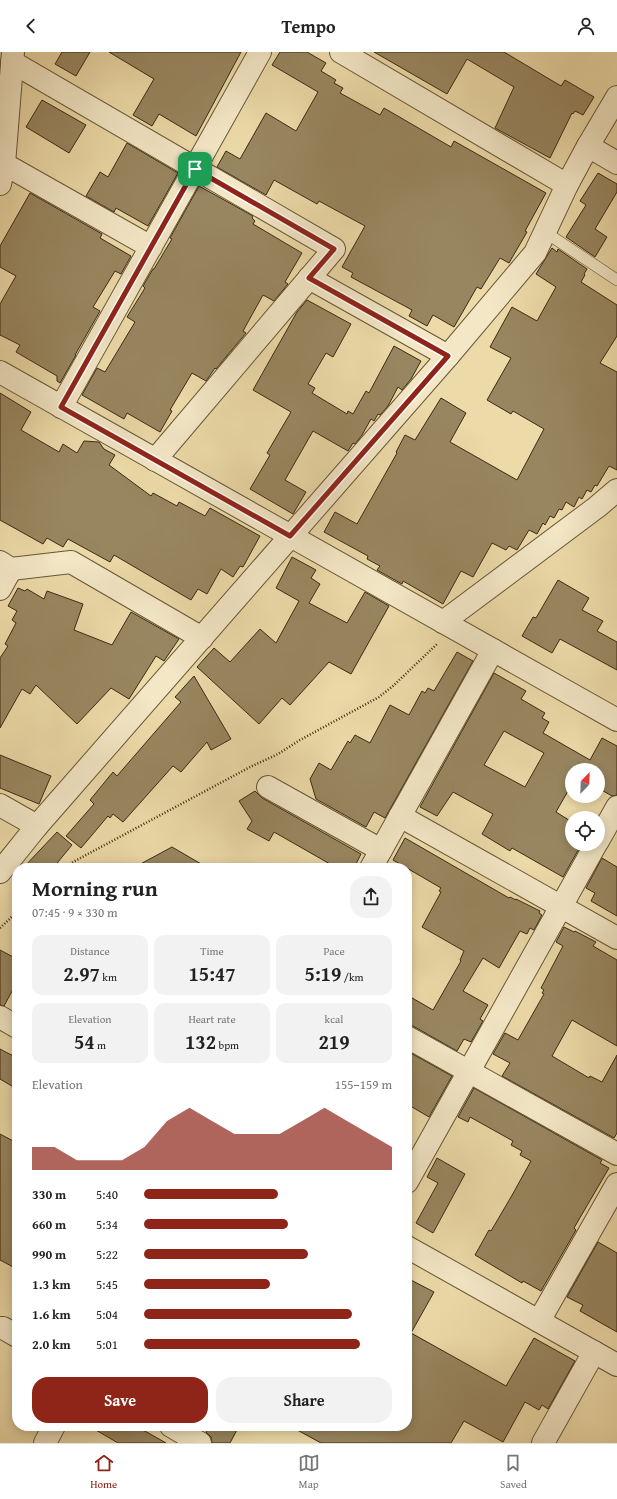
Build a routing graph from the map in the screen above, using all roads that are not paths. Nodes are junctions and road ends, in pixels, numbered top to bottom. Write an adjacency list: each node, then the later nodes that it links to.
1 (260, 52): 7 (street)
2 (340, 52): 9 (street)
3 (13, 57): 7 (street); 8 (street)
4 (617, 96): 5 (street)
5 (588, 146): 6 (street); 9 (street)
6 (617, 163)
7 (195, 169): 11 (street); 12 (street)
8 (2, 174): 11 (street)
9 (567, 185): 10 (street)
10 (545, 232): 13 (lane); 14 (street)
11 (151, 248): 16 (street)
12 (309, 278): 14 (street); 17 (street)
13 (617, 280)
14 (448, 356): 19 (street)
15 (0, 372): 16 (street)
16 (61, 407): 17 (street)
17 (155, 460): 19 (street)
18 (617, 490): 22 (street)
19 (290, 536): 22 (street); 23 (street)
20 (6, 565): 21 (street); 23 (street)
21 (0, 589)
22 (449, 625): 24 (street)
23 (202, 638): 30 (street)
24 (493, 650): 25 (street); 29 (street)
25 (617, 720)
26 (268, 787): 33 (street)
27 (0, 805): 30 (street)
28 (617, 807): 31 (street)
29 (400, 816): 33 (street); 35 (street)
30 (37, 826): 34 (street)
31 (605, 828)
32 (592, 851): 35 (street)
33 (376, 859)
34 (0, 872)
35 (561, 907): 36 (street); 40 (street)
36 (617, 938)
37 (0, 1017): 38 (street)
38 (12, 1023)
39 (412, 1039): 40 (street)
40 (469, 1071): 41 (street); 42 (street)
41 (617, 1154)
42 (412, 1173)
43 (617, 1184): 45 (street)
44 (412, 1250): 45 (street)
45 (540, 1321): 48 (street)
46 (0, 1328): 47 (street)
47 (12, 1333)
48 (594, 1352): 49 (street); 54 (street)
49 (617, 1365)
50 (51, 1431): 52 (street)
51 (179, 1431): 53 (street)
52 (45, 1443)
53 (200, 1443)
54 (543, 1443)

